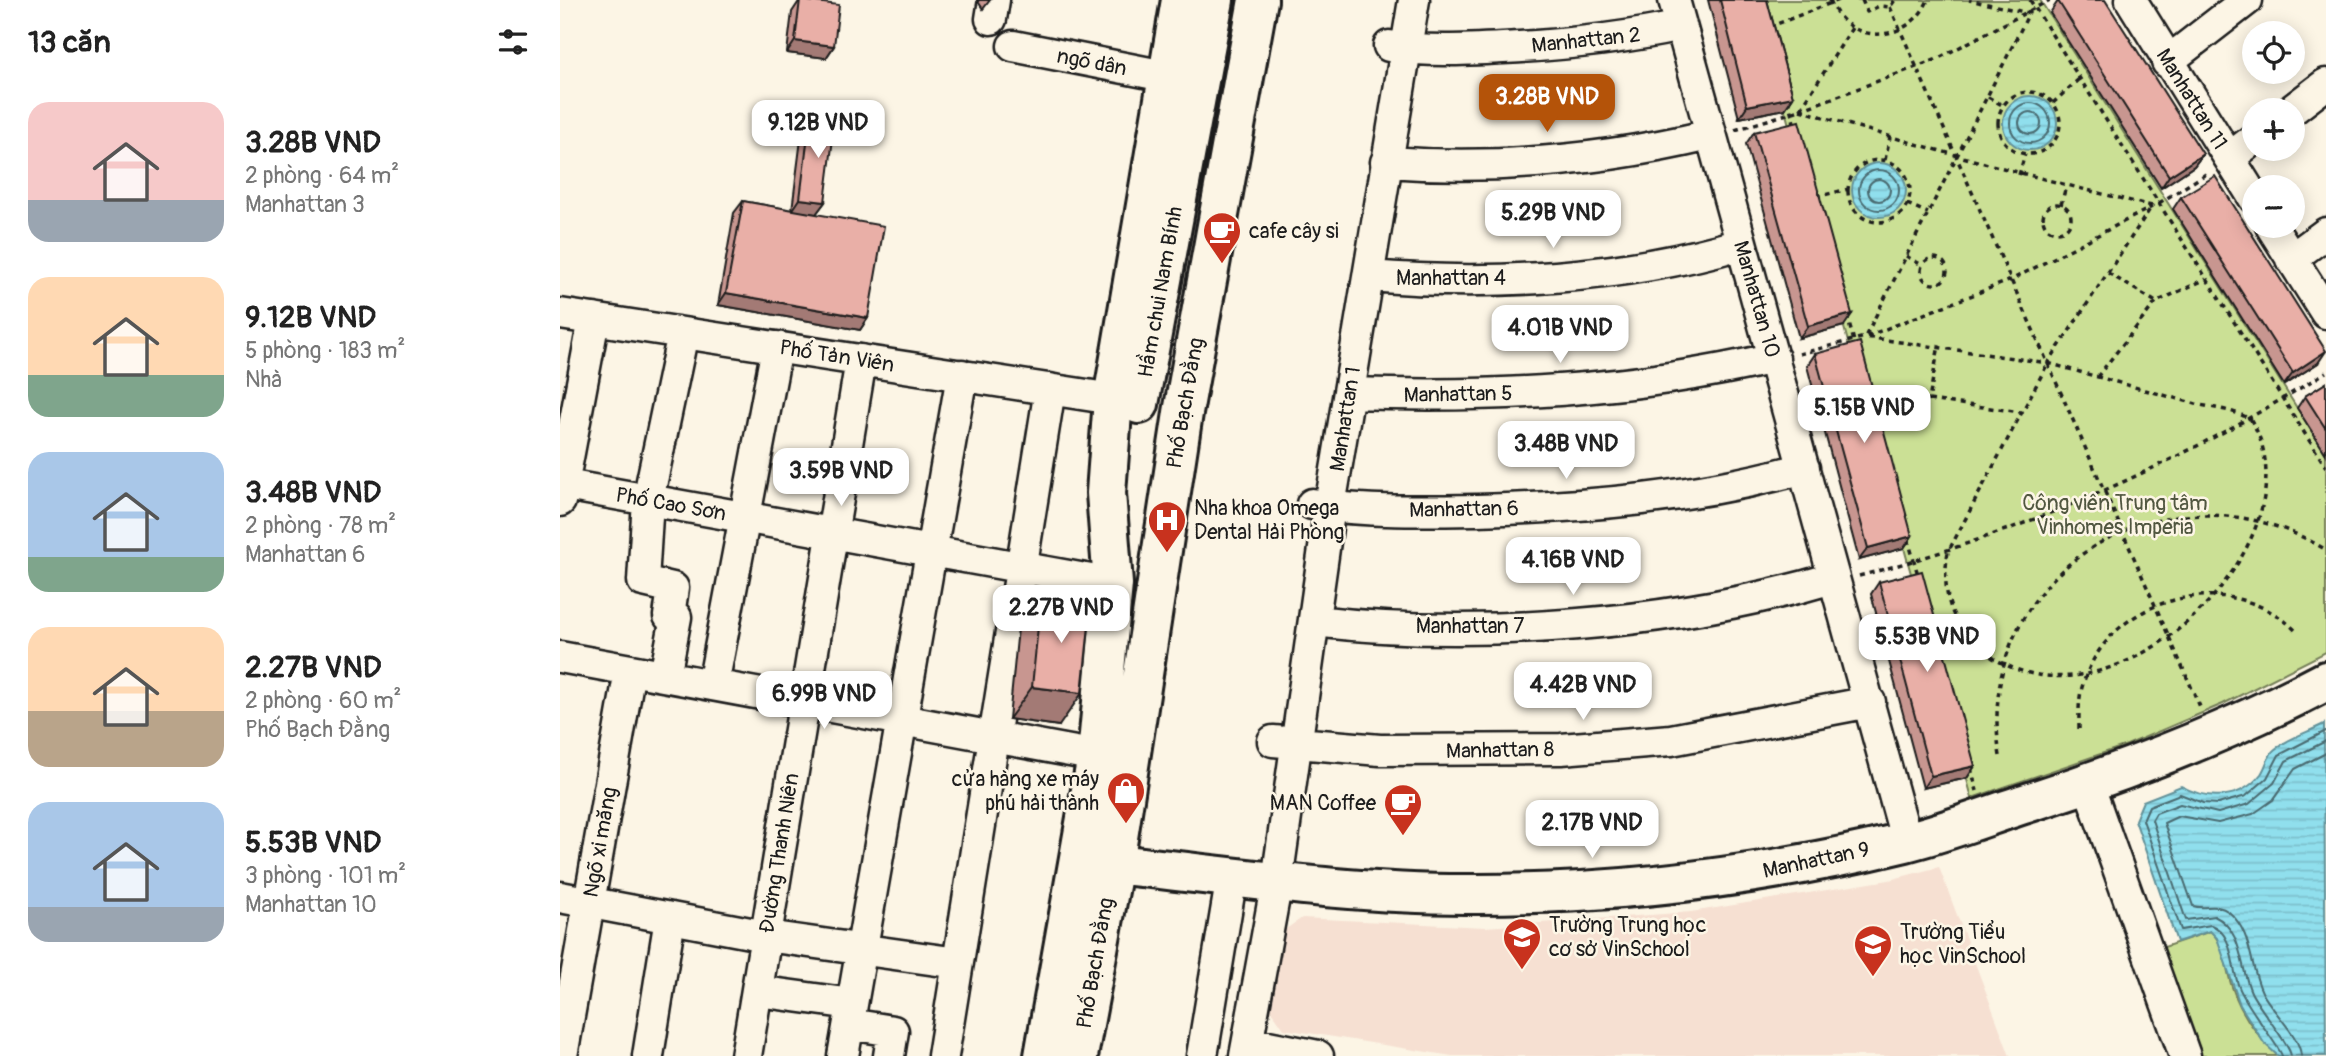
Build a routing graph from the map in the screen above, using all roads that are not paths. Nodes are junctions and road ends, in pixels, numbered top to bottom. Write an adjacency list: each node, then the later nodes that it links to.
1 (1181, 0): 12 (main road, Phố Bạch Đằng)
2 (1214, 0): 45 (main road, Hầm chui Nam Bính)
3 (1231, 0): 47 (main road, Hầm chui Nam Bính)
4 (1258, 0): 47 (main road, Phố Bạch Đằng)
5 (1414, 0): 10 (street, Manhattan 1)
6 (2131, 0): 11 (street, Manhattan 11)
7 (2247, 0): 11 (street)
8 (1677, 13): 10 (street, Manhattan 2); 15 (street, Manhattan 10)
9 (1013, 46): 12 (street, ngõ dân)
10 (1397, 47): 17 (street, Manhattan 1)
11 (2167, 62): 18 (street, Manhattan 11)
12 (1170, 77): 35 (main road, Phố Bạch Đằng)
13 (2326, 84): 14 (street)
14 (2305, 100)
15 (1721, 133): 17 (street); 22 (street, Manhattan 10)
16 (2242, 148): 18 (street)
17 (1386, 162): 24 (street, Manhattan 1)
18 (2220, 165): 19 (street, Manhattan 11)
19 (2242, 186)
20 (2326, 233): 23 (street)
21 (2278, 238): 23 (street)
22 (1740, 244): 24 (street, Manhattan 4); 30 (street, Manhattan 10)
23 (2291, 259): 25 (street)
24 (1368, 276): 34 (street, Manhattan 1)
25 (2326, 313)
26 (560, 314): 27 (street, Phố Tản Viên)
27 (594, 319): 28 (street, Phố Tản Viên); 37 (street)
28 (683, 333): 29 (street, Phố Tản Viên); 38 (street)
29 (777, 347): 31 (street, Phố Tản Viên); 40 (street)
30 (1785, 357): 34 (street, Manhattan 5); 36 (street, Manhattan 10)
31 (861, 360): 32 (street, Phố Tản Viên); 41 (street, Đường Thanh Niên)
32 (962, 375): 33 (street, Phố Tản Viên); 42 (street)
33 (1050, 389): 35 (street, Phố Tản Viên); 43 (street)
34 (1349, 393): 39 (street, Manhattan 1)
35 (1113, 399): 45 (main road, Phố Bạch Đằng)
36 (1804, 468): 39 (street, Manhattan 6); 44 (street, Manhattan 10)
37 (561, 490): 38 (street, Phố Cao Sơn)
38 (648, 500): 40 (street, Phố Cao Sơn); 50 (street)
39 (1321, 505): 46 (street, Manhattan 1)
40 (746, 517): 41 (street, Phố Cao Sơn); 52 (street)
41 (832, 533): 42 (street, Phố Cao Sơn); 53 (street, Đường Thanh Niên)
42 (931, 550): 43 (street, Phố Cao Sơn); 55 (street)
43 (1022, 566): 45 (street, Phố Cao Sơn); 56 (street)
44 (1845, 578): 46 (street, Manhattan 7); 54 (street, Manhattan 10)
45 (1113, 584): 58 (main road, Phố Bạch Đằng)
46 (1314, 621): 57 (street, Manhattan 1)
47 (1149, 634): 61 (main road, Phố Bạch Đằng)
48 (560, 657): 49 (street)
49 (630, 670): 50 (street); 64 (street, Ngõ xi măng)
50 (665, 676): 52 (street)
51 (2326, 681): 59 (main road, Manhattan 9)
52 (713, 685): 53 (street)
53 (804, 702): 55 (street); 66 (street, Đường Thanh Niên)
54 (1870, 702): 57 (street, Manhattan 8); 60 (street, Manhattan 10)
55 (901, 720): 56 (street); 67 (street)
56 (994, 737): 58 (street); 68 (street)
57 (1284, 742): 63 (street, Manhattan 1)
58 (1097, 755): 79 (main road, Phố Bạch Đằng)
59 (2088, 783): 60 (main road, Manhattan 9); 83 (street)
60 (1907, 842): 63 (main road, Manhattan 9)
61 (1114, 864): 62 (main road, Manhattan 9); 80 (main road, Phố Bạch Đằng)
62 (1233, 876): 63 (main road, Manhattan 9); 81 (street)
63 (1277, 881): 72 (street, Manhattan 1)
64 (574, 900): 65 (street); 70 (street, Ngõ xi măng)
65 (670, 918): 66 (street); 74 (street)
66 (766, 936): 67 (street); 69 (street, Đường Thanh Niên)
67 (862, 950): 68 (street); 71 (street)
68 (958, 963): 78 (street)
69 (757, 991): 71 (street); 75 (street, Đường Thanh Niên)
70 (566, 995): 73 (street, Ngõ xi măng)
71 (850, 1014): 76 (street); 77 (street)
72 (1246, 1049): 82 (street)
73 (562, 1056)
74 (648, 1056)
75 (746, 1056)
76 (843, 1056)
77 (889, 1056)
78 (943, 1056)
79 (1044, 1056)
80 (1079, 1056)
81 (1202, 1056)
82 (1318, 1056)
83 (2185, 1056)

